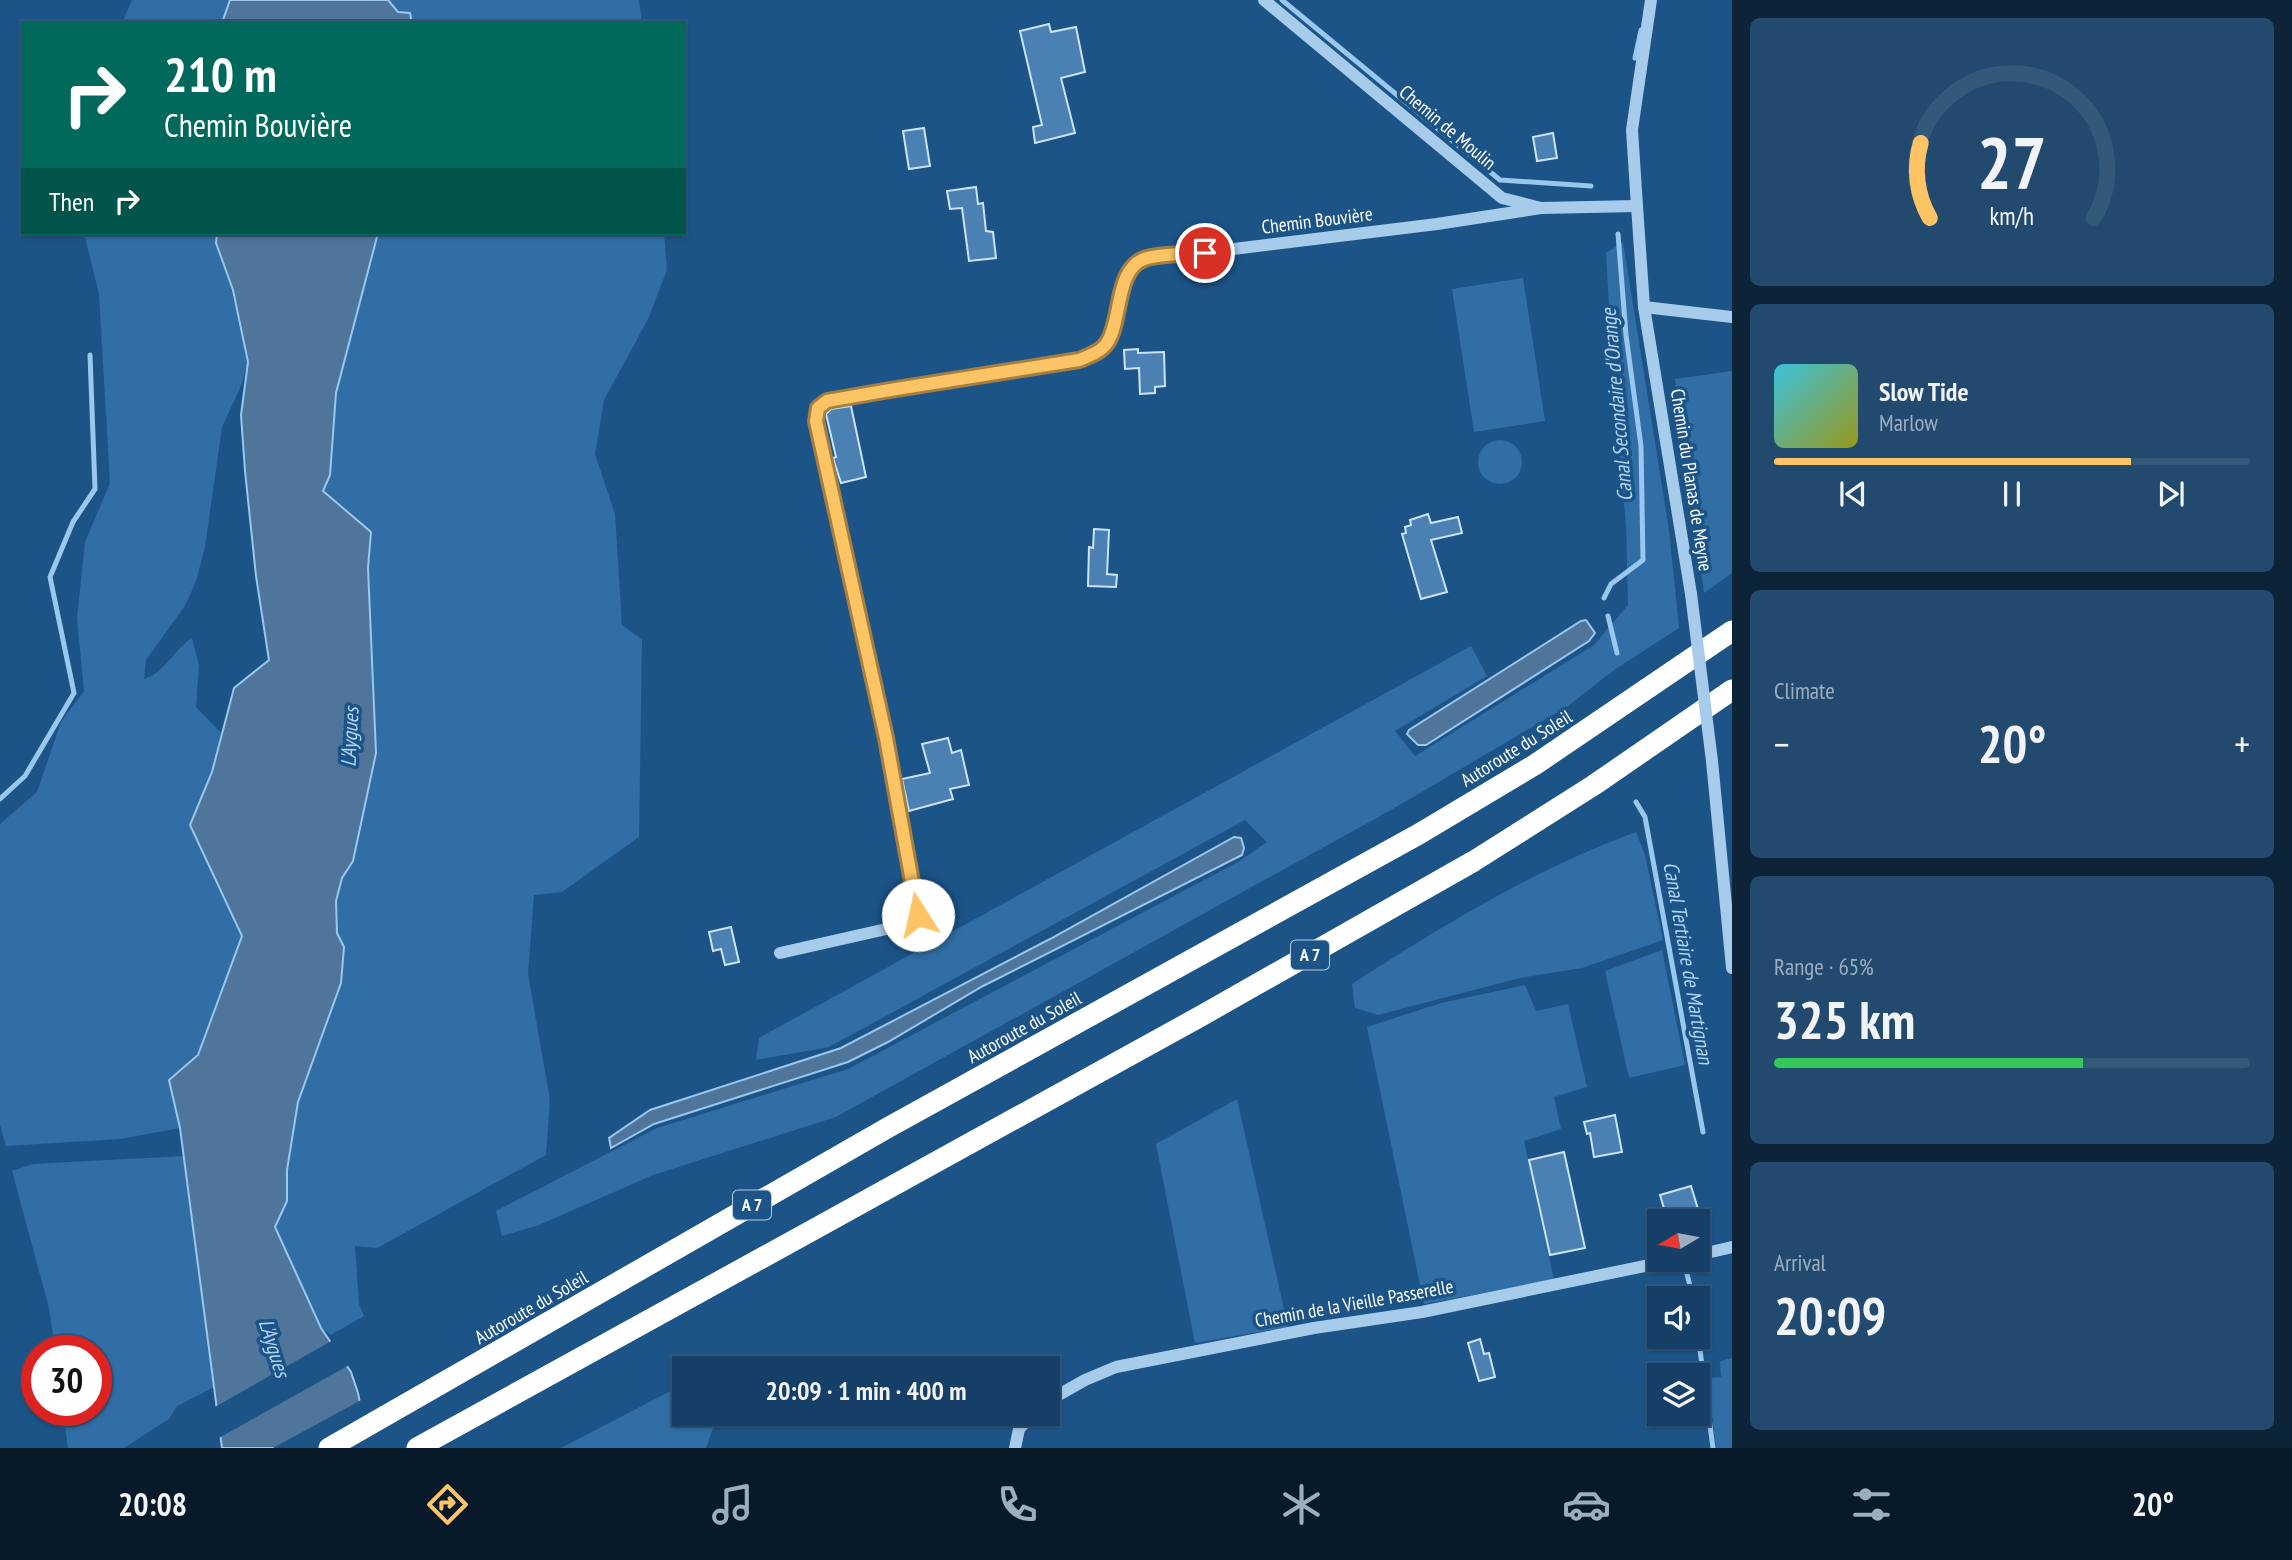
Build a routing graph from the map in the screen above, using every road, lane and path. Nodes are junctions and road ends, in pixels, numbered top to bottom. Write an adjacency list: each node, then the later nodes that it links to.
1 (1264, 0): 4 (street, Chemin de Moulin)
2 (1651, 0): 3 (street, Chemin du Planas de Meyne)
3 (1637, 206): 4 (street, Chemin de Moulin); 5 (street, Chemin du Planas de Meyne)
4 (1541, 208): 9 (street, Chemin Bouvière)
5 (1644, 307): 6 (street); 10 (street, Chemin du Planas de Meyne, bridge)
6 (1732, 317)
7 (1732, 631): 16 (highway, Autoroute du Soleil / A 7)
8 (1732, 690): 17 (highway, A 7)
9 (779, 953)
10 (1732, 968)
11 (1732, 1247): 12 (street)
12 (1710, 1252)
13 (1647, 1266): 14 (street, Chemin de la Vieille Passerelle)
14 (1060, 1394)
15 (1022, 1426): 18 (street)
16 (329, 1448)
17 (417, 1448)
18 (1015, 1448)

